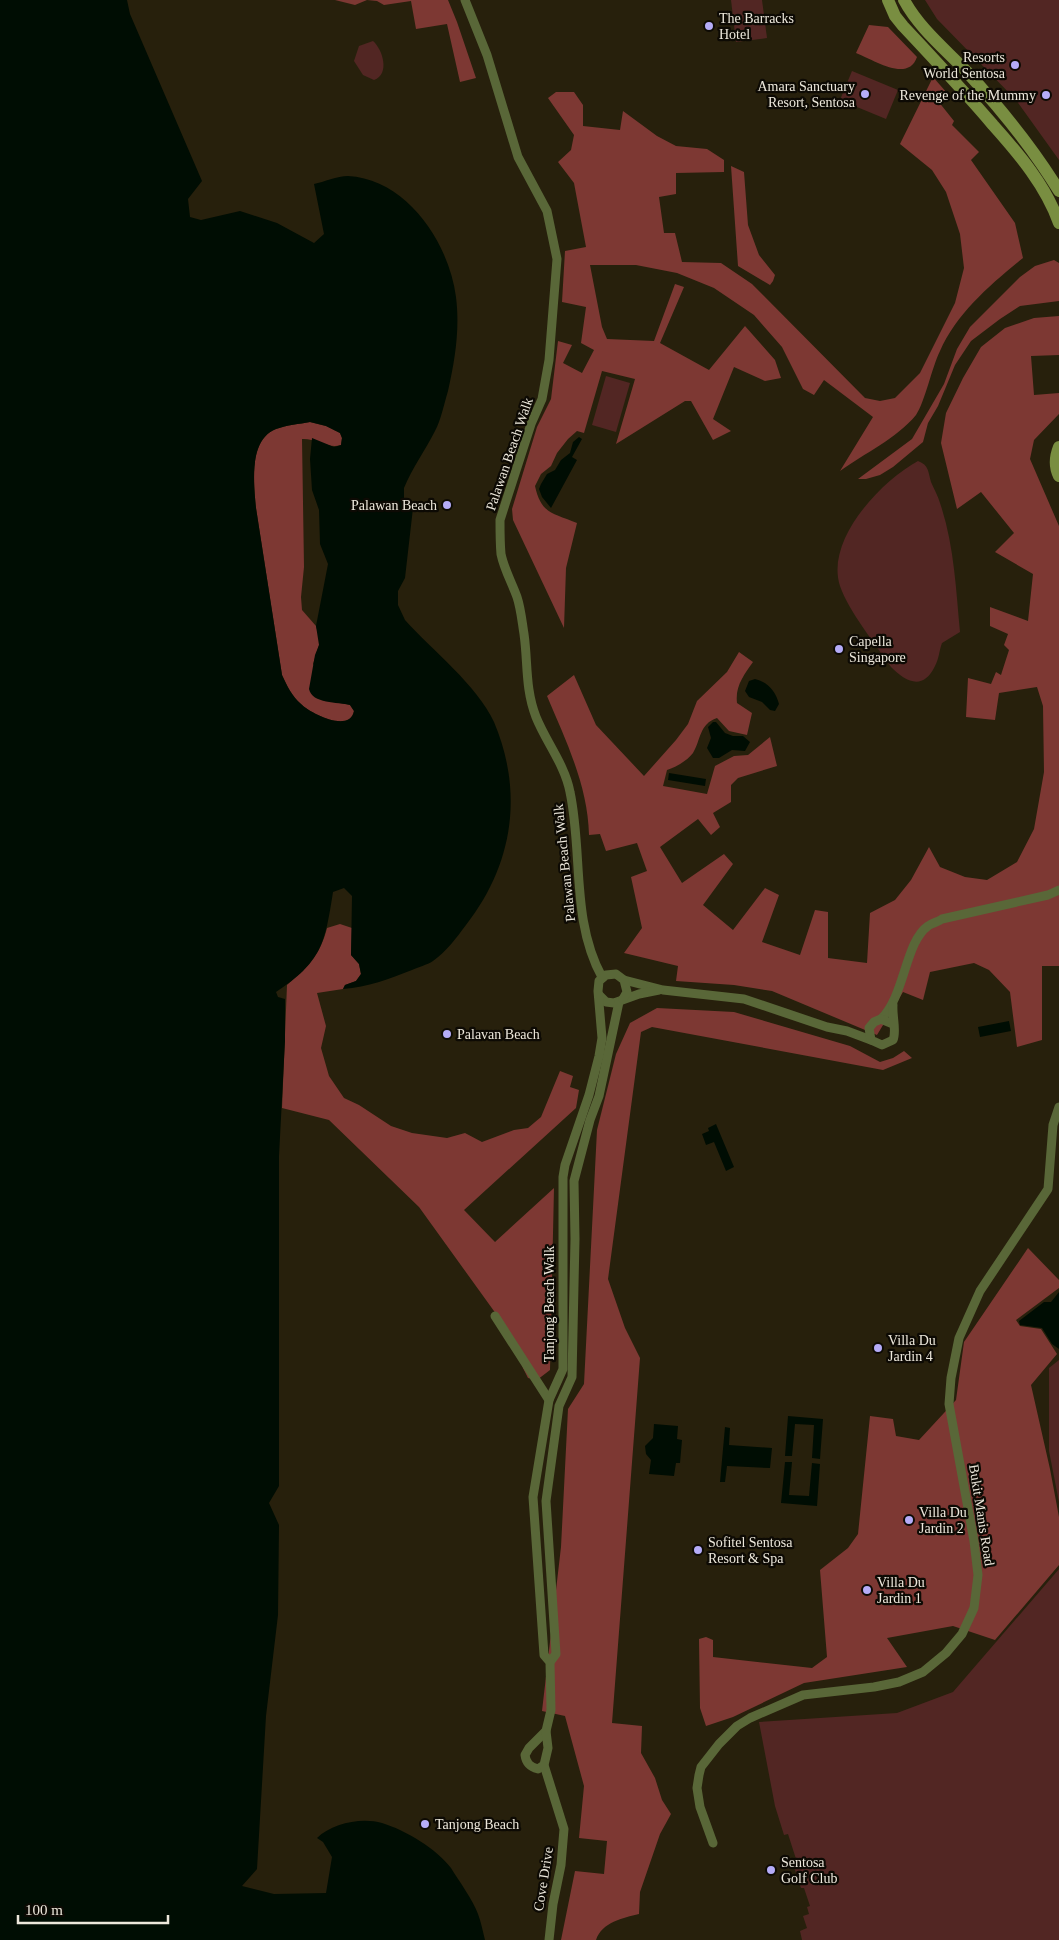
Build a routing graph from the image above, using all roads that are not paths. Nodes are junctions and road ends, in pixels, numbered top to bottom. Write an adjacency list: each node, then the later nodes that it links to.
1 (465, 0): 11 (street, Palawan Beach Walk)
2 (888, 0): 5 (street)
3 (904, 0): 4 (street)
4 (1059, 190)
5 (1059, 222)
6 (1059, 447): 7 (street)
7 (1059, 476)
8 (1059, 890): 9 (street)
9 (1048, 895): 10 (street); 16 (street)
10 (1059, 898)
11 (602, 978): 12 (street); 14 (street)
12 (624, 980): 13 (street); 15 (street)
13 (663, 990): 15 (street); 20 (street)
14 (599, 995): 15 (street); 24 (street, Tanjong Beach Walk)
15 (621, 1001): 22 (street, Tanjong Beach Walk)
16 (893, 1005): 17 (street); 18 (street)
17 (881, 1018): 18 (street); 19 (street)
18 (893, 1024): 21 (street)
19 (871, 1025): 20 (street); 21 (street)
20 (847, 1030): 21 (street)
21 (871, 1040)
22 (596, 1103): 24 (street); 27 (street, Tanjong Beach Walk)
23 (1059, 1107): 33 (street, Bukit Manis Road)
24 (581, 1116): 26 (street, Tanjong Beach Walk)
25 (495, 1316): 26 (street)
26 (549, 1400): 28 (street, Tanjong Beach Walk)
27 (548, 1538): 28 (street); 29 (street, Tanjong Beach Walk)
28 (537, 1539): 30 (street, Cove Drive)
29 (550, 1557): 30 (street, Cove Drive)
30 (550, 1662): 31 (street, Cove Drive)
31 (546, 1732): 32 (street, Cove Drive); 32 (street)
32 (544, 1765): 34 (street, Cove Drive)
33 (713, 1843)
34 (549, 1940)

